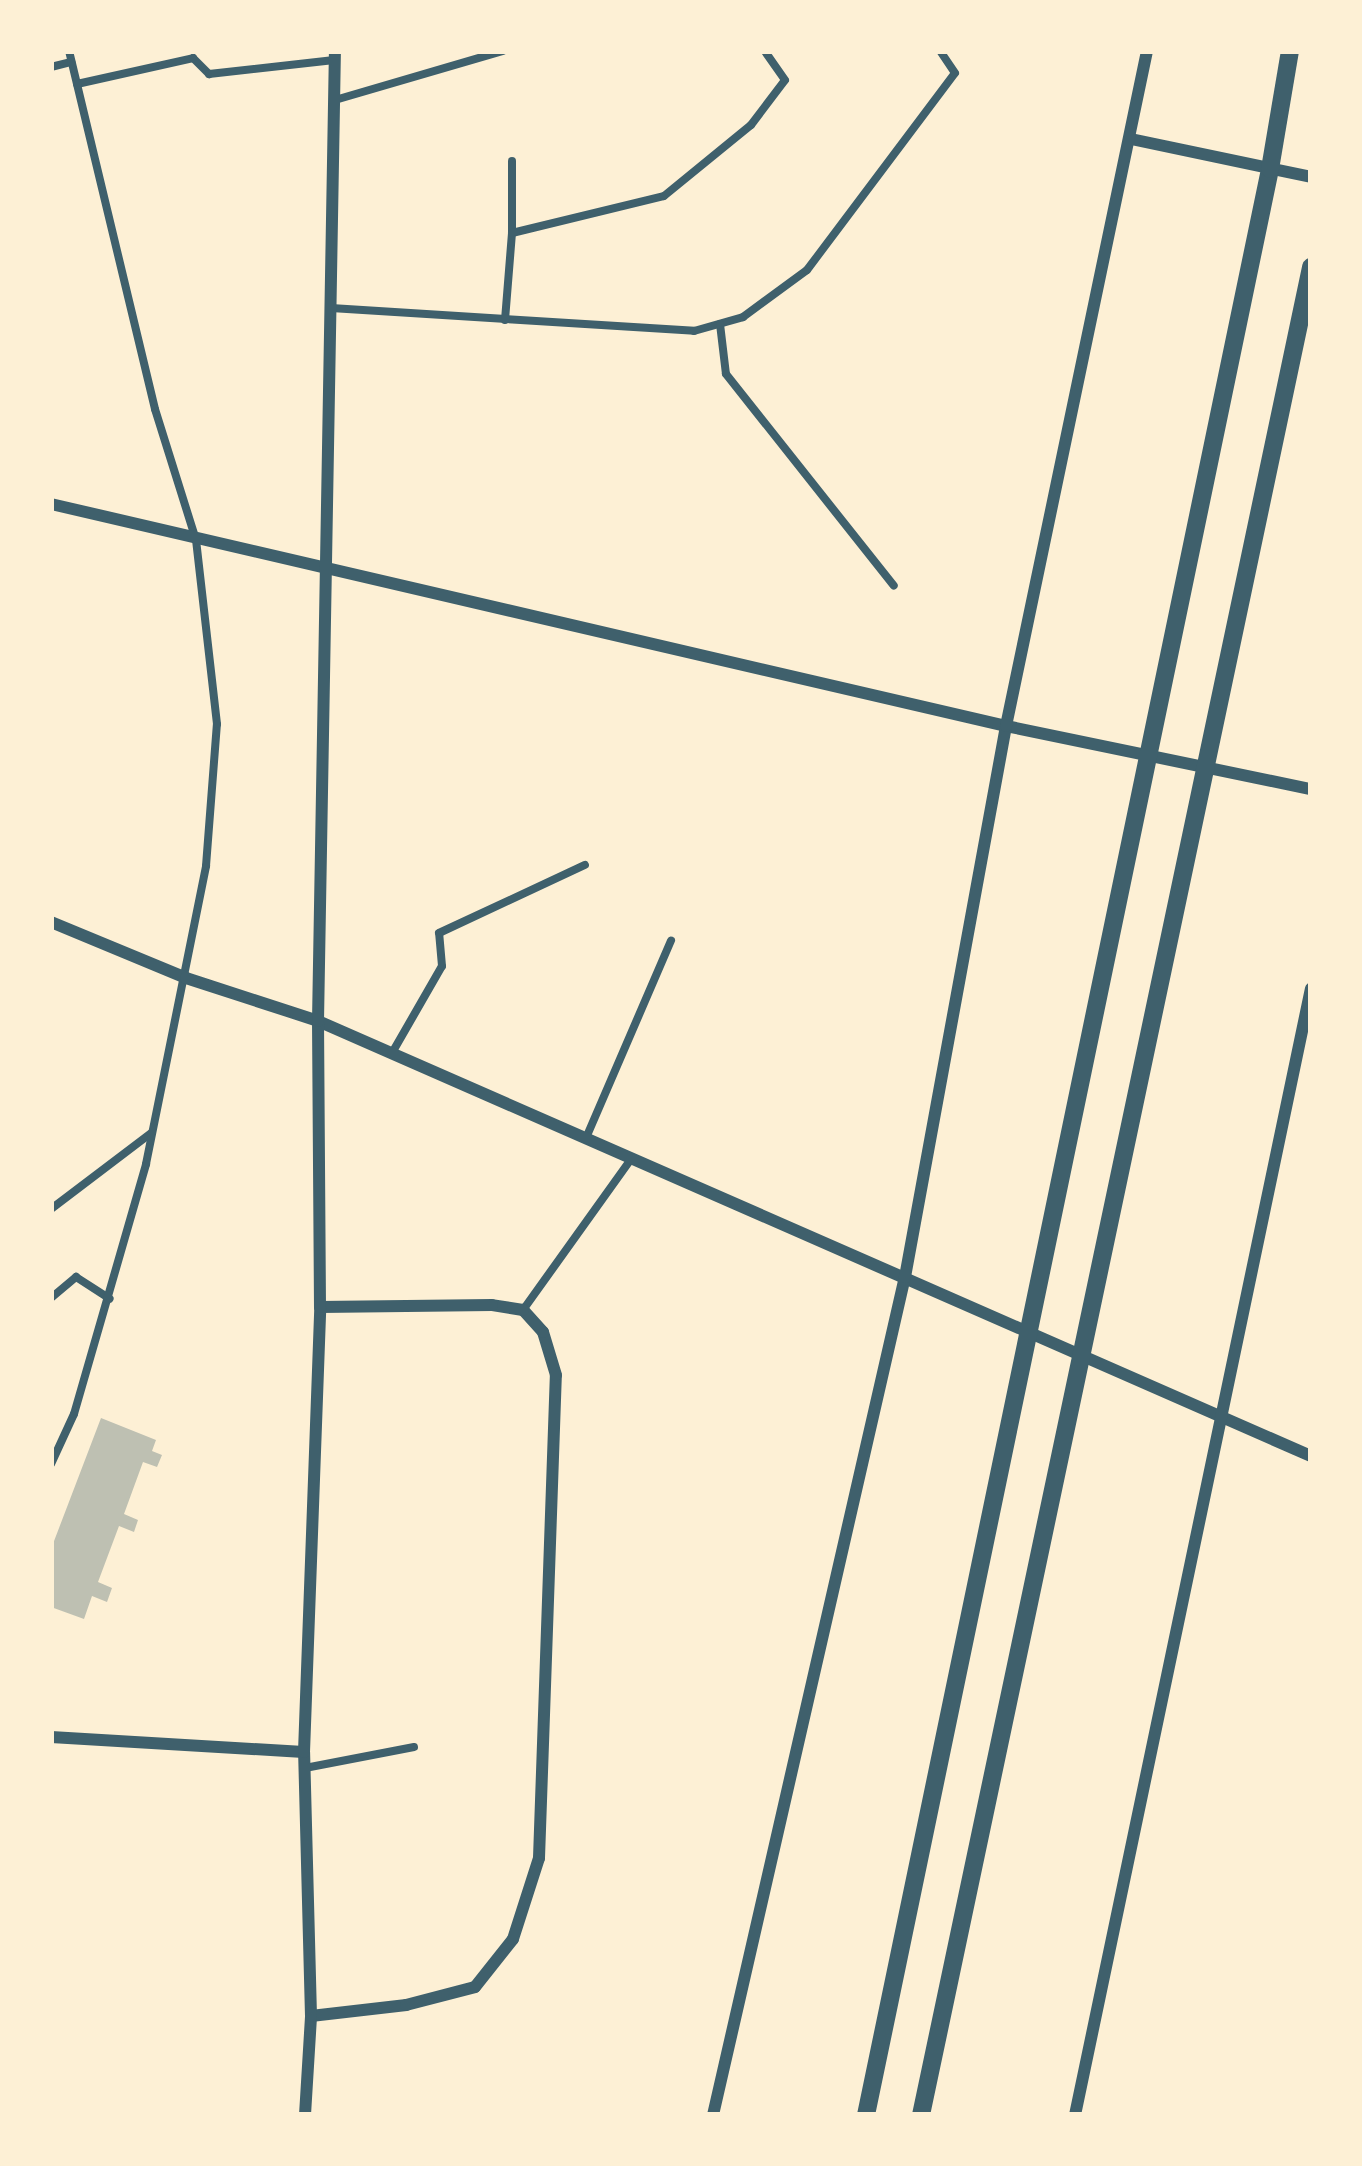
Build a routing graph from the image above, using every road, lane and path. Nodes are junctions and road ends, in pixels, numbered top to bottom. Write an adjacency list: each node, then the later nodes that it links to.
1 (502, 51): 10 (lane)
2 (765, 51): 15 (lane)
3 (940, 51): 19 (lane)
4 (1147, 51): 11 (street)
5 (1290, 51): 13 (street)
6 (335, 55): 9 (lane); 10 (street)
7 (70, 56): 8 (lane); 9 (lane)
8 (51, 67)
9 (77, 84): 21 (lane)
10 (335, 100): 17 (street)
11 (1131, 139): 13 (street); 24 (street)
12 (512, 161): 15 (lane)
13 (1270, 169): 14 (street); 25 (street)
14 (1311, 177)
15 (512, 233): 18 (lane)
16 (1311, 267): 26 (street)
17 (331, 308): 18 (lane); 22 (street)
18 (505, 320): 19 (lane)
19 (720, 323): 23 (lane)
20 (51, 503): 21 (street)
21 (196, 540): 22 (street); 31 (lane)
22 (324, 566): 24 (street); 33 (street)
23 (894, 586)
24 (1006, 726): 25 (street); 39 (street)
25 (1149, 753): 26 (street); 44 (street)
26 (1206, 764): 27 (street); 45 (street)
27 (1311, 789)
28 (586, 865): 34 (lane)
29 (51, 922): 31 (street)
30 (671, 941): 36 (lane)
31 (186, 978): 33 (street); 35 (lane)
32 (1311, 988): 46 (street)
33 (318, 1021): 34 (street); 42 (street)
34 (392, 1053): 36 (street)
35 (153, 1132): 38 (lane); 41 (lane)
36 (586, 1138): 37 (street)
37 (632, 1158): 39 (street); 43 (lane)
38 (51, 1209)
39 (905, 1277): 44 (street); 55 (street)
40 (51, 1298): 41 (lane)
41 (110, 1299): 48 (lane)
42 (320, 1306): 43 (street); 51 (street)
43 (523, 1310): 53 (street)
44 (1029, 1334): 45 (street); 56 (street)
45 (1082, 1353): 46 (street); 57 (street)
46 (1221, 1416): 47 (street); 58 (street)
47 (1311, 1456)
48 (51, 1464)
49 (51, 1737): 51 (street)
50 (414, 1748): 52 (lane)
51 (304, 1751): 52 (street)
52 (305, 1768): 53 (street)
53 (311, 2016): 54 (street)
54 (305, 2115)
55 (713, 2115)
56 (866, 2115)
57 (921, 2115)
58 (1075, 2115)

